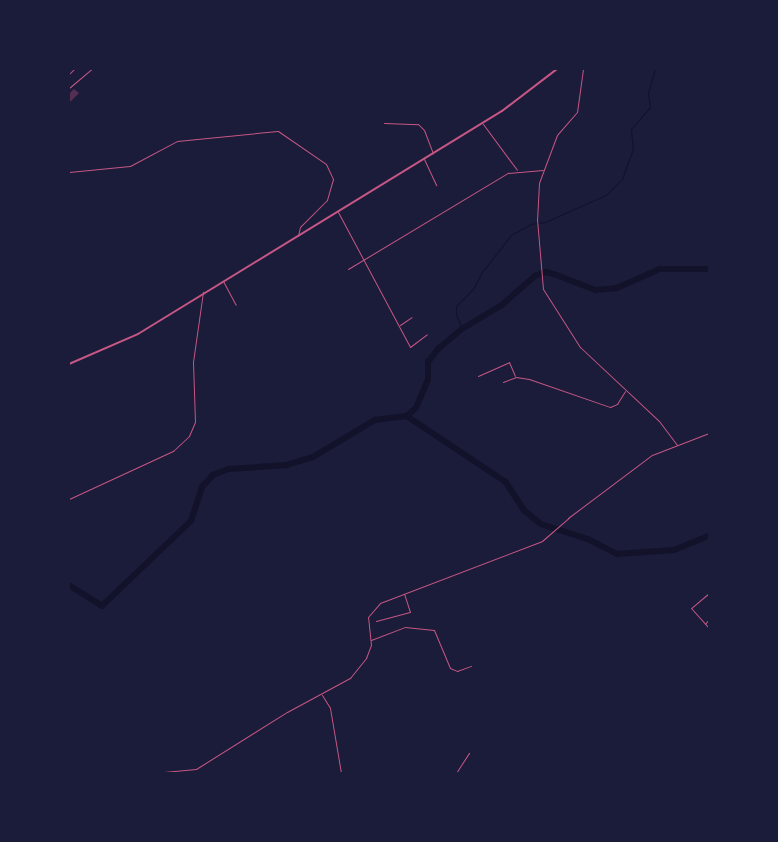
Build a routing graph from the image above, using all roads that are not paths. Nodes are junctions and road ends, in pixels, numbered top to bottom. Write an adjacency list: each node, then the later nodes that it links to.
1 (74, 69): 5 (street)
2 (92, 69): 6 (street)
3 (557, 69): 8 (street)
4 (583, 69): 11 (street)
5 (69, 74)
6 (69, 88)
7 (384, 123): 9 (street)
8 (483, 123): 9 (street); 12 (street)
9 (433, 153): 10 (street)
10 (424, 158): 14 (street); 15 (street)
11 (544, 170): 12 (street); 29 (street)
12 (517, 171): 17 (street)
13 (69, 172): 16 (street)
14 (436, 185)
15 (338, 212): 16 (street); 17 (street)
16 (298, 236): 19 (street)
17 (364, 260): 18 (street); 23 (street)
18 (348, 269)
19 (223, 280): 20 (street); 21 (street)
20 (203, 292): 25 (street); 32 (street)
21 (236, 305)
22 (412, 317): 23 (street)
23 (399, 325): 24 (street)
24 (427, 334)
25 (69, 364)
26 (478, 376): 27 (street)
27 (516, 377): 28 (street); 29 (street)
28 (504, 382)
29 (625, 390): 31 (street)
30 (709, 433): 31 (street)
31 (678, 446): 33 (street)
32 (69, 499)
33 (404, 593): 36 (street); 39 (street)
34 (709, 593): 37 (street)
35 (709, 619): 37 (street)
36 (376, 622)
37 (704, 625): 38 (street)
38 (709, 628)
39 (370, 641): 40 (street); 41 (street)
40 (471, 666)
41 (321, 694): 43 (street); 44 (street)
42 (469, 753): 45 (street)
43 (153, 773)
44 (341, 773)
45 (456, 773)

